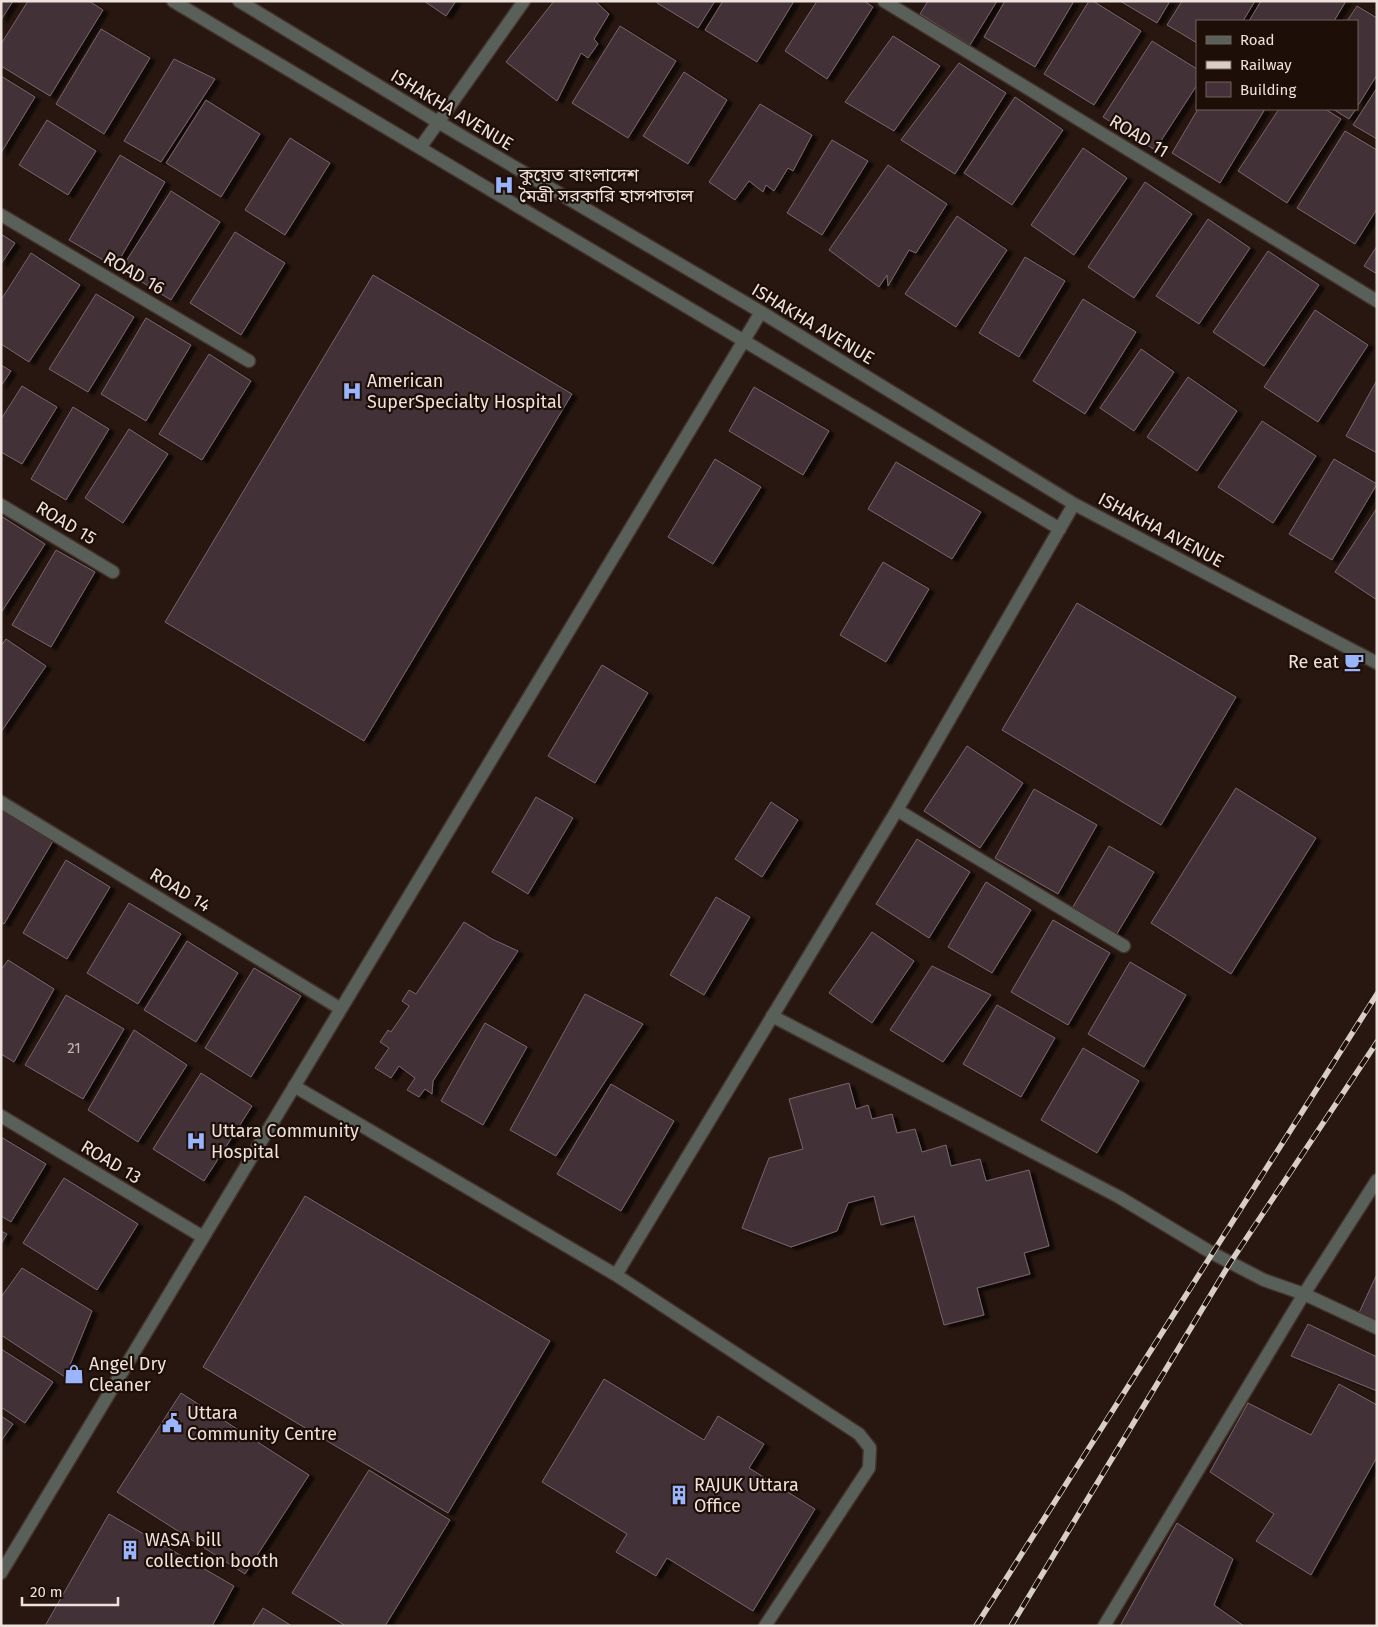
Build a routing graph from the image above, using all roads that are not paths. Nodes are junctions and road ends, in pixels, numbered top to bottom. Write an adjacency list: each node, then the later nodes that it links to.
1 (173, 1): 6 (street)
2 (239, 1): 5 (street, ISHAKHA AVENUE)
3 (524, 1): 5 (street)
4 (884, 1): 8 (street, ROAD 11)
5 (438, 122): 6 (street); 9 (street, ISHAKHA AVENUE)
6 (420, 148): 10 (street)
7 (1, 215): 11 (street, ROAD 16)
8 (1377, 300)
9 (761, 312): 10 (street); 12 (street, ISHAKHA AVENUE)
10 (744, 340): 14 (street); 20 (street)
11 (249, 361)
12 (1074, 504): 14 (street); 16 (street, ISHAKHA AVENUE)
13 (1, 505): 15 (street, ROAD 15)
14 (1060, 529): 18 (street)
15 (114, 572)
16 (1377, 663)
17 (1, 802): 20 (street, ROAD 14)
18 (897, 810): 19 (street); 21 (street)
19 (1124, 946)
20 (341, 1009): 22 (street)
21 (772, 1016): 26 (street); 27 (street)
22 (294, 1086): 25 (street); 26 (street)
23 (1, 1116): 25 (street, ROAD 13)
24 (1377, 1180): 27 (street)
25 (203, 1237): 29 (street)
26 (616, 1275): 30 (street)
27 (1304, 1294): 28 (street); 31 (street)
28 (1377, 1328)
29 (1, 1573)
30 (765, 1626)
31 (1104, 1626)

